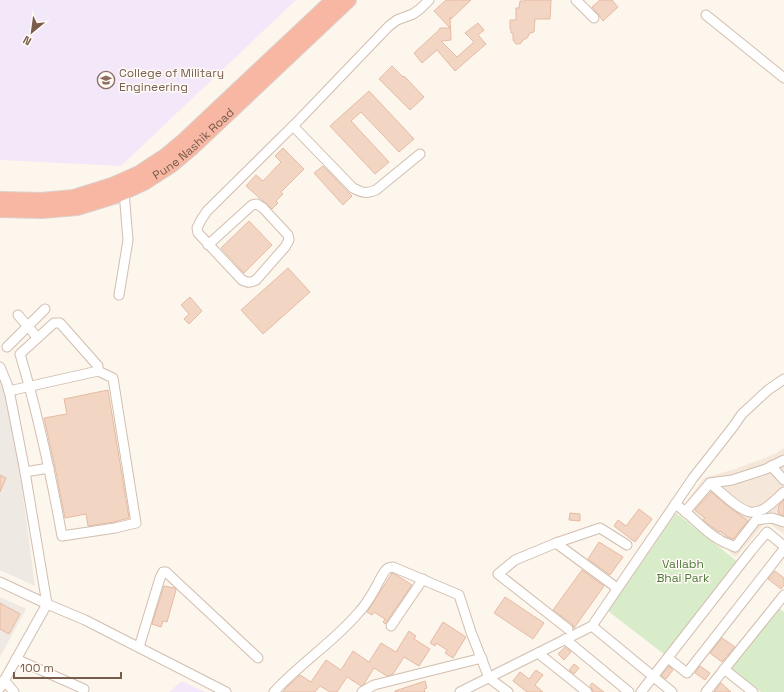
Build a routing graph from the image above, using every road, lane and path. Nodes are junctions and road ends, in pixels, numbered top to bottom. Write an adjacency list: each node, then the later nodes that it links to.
1 (333, 0): 11 (highway, Pune Nashik Road)
2 (429, 0): 8 (street)
3 (576, 0): 6 (street)
4 (348, 1): 10 (highway, Pune Nashik Road)
5 (706, 15): 7 (street)
6 (594, 18)
7 (784, 78)
8 (294, 126): 9 (street); 13 (street)
9 (420, 154)
10 (124, 192): 12 (highway, Pune Nashik Road); 14 (street)
11 (0, 199)
12 (0, 210)
13 (208, 245): 13 (street)
14 (119, 295)
15 (45, 309): 17 (street)
16 (18, 315): 17 (street)
17 (28, 326): 18 (street); 19 (street)
18 (37, 337): 21 (street); 23 (street)
19 (7, 347)
20 (0, 367): 24 (street)
21 (98, 371): 23 (street); 27 (street)
22 (784, 379): 32 (street)
23 (29, 386): 24 (street); 27 (street)
24 (9, 391): 28 (street)
25 (784, 460): 26 (street)
26 (771, 466): 29 (street); 30 (street)
27 (49, 468): 28 (street)
28 (25, 472): 45 (street)
29 (784, 480)
30 (710, 483): 31 (street); 33 (street)
31 (784, 492)
32 (675, 504): 33 (street); 43 (street)
33 (685, 512): 37 (street)
34 (784, 522): 37 (street)
35 (556, 543): 36 (street); 43 (street); 48 (street)
36 (627, 545)
37 (735, 546): 40 (street)
38 (784, 546): 40 (street)
39 (784, 549): 54 (street)
40 (751, 550): 54 (street)
41 (423, 579): 46 (street); 53 (street); 66 (street)
42 (0, 582): 45 (street)
43 (617, 588): 47 (street)
44 (782, 601): 56 (street)
45 (47, 604): 50 (street); 55 (street)
46 (391, 626)
47 (592, 626): 49 (street); 57 (street)
48 (568, 629)
49 (565, 640): 51 (street); 69 (street)
50 (139, 648): 52 (street); 61 (street)
51 (538, 653): 58 (street); 62 (street)
52 (258, 658)
53 (482, 658): 58 (street); 67 (street)
54 (668, 658): 57 (street)
55 (16, 659): 59 (street); 60 (street)
56 (724, 669): 72 (street); 73 (street)
57 (653, 677): 70 (street); 71 (street)
58 (490, 678): 63 (street); 68 (street)
59 (2, 684): 64 (street)
60 (84, 689)
61 (215, 690): 65 (street)
62 (581, 690)
63 (465, 691)
64 (14, 692)
65 (226, 692)
66 (274, 692)
67 (362, 692)
68 (507, 692)
69 (629, 692)
70 (641, 692)
71 (672, 692)
72 (706, 692)
73 (753, 692)

